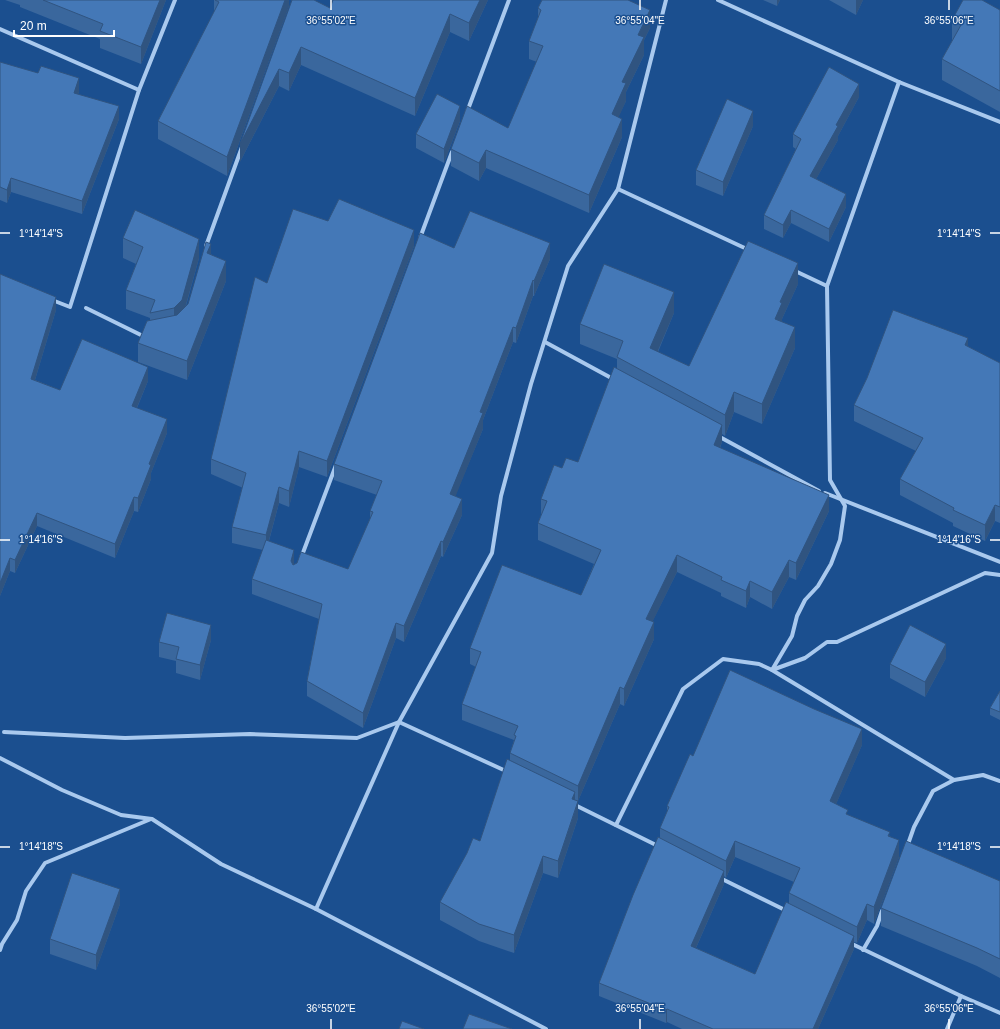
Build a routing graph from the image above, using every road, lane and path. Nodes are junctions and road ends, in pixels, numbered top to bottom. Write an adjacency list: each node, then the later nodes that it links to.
1 (175, 0): 7 (street)
2 (509, 0): 8 (street)
3 (666, 0): 12 (street)
4 (718, 0): 6 (street)
5 (0, 29): 7 (street)
6 (899, 82): 9 (street); 17 (street)
7 (139, 90): 18 (street)
8 (464, 120)
9 (1000, 122)
10 (244, 141): 14 (street)
11 (453, 150): 13 (street)
12 (618, 189): 15 (street); 21 (street)
13 (420, 240)
14 (204, 253)
15 (755, 253)
16 (791, 269): 17 (street)
17 (827, 286): 25 (street)
18 (49, 298)
19 (86, 308): 20 (street)
20 (150, 336)
21 (545, 342): 22 (street); 30 (street)
22 (622, 384)
23 (714, 434): 25 (street)
24 (339, 457): 26 (street)
25 (841, 500): 27 (street); 29 (street)
26 (300, 562)
27 (1000, 562)
28 (1000, 575): 29 (street)
29 (772, 670): 34 (street); 38 (street)
30 (399, 722): 31 (street); 33 (street); 43 (street)
31 (4, 732)
32 (0, 758): 37 (street)
33 (514, 775)
34 (954, 780): 35 (street); 40 (street)
35 (1000, 782)
36 (569, 802): 38 (street)
37 (152, 819): 43 (street); 46 (street)
38 (616, 825): 39 (street)
39 (666, 850)
40 (904, 855)
41 (715, 875): 44 (street)
42 (885, 904): 47 (street)
43 (316, 909): 50 (street)
44 (792, 914)
45 (842, 939): 47 (street)
46 (0, 950)
47 (863, 950): 48 (street)
48 (961, 996): 49 (street); 51 (street)
49 (1000, 1013)
50 (546, 1029)
51 (947, 1029)

